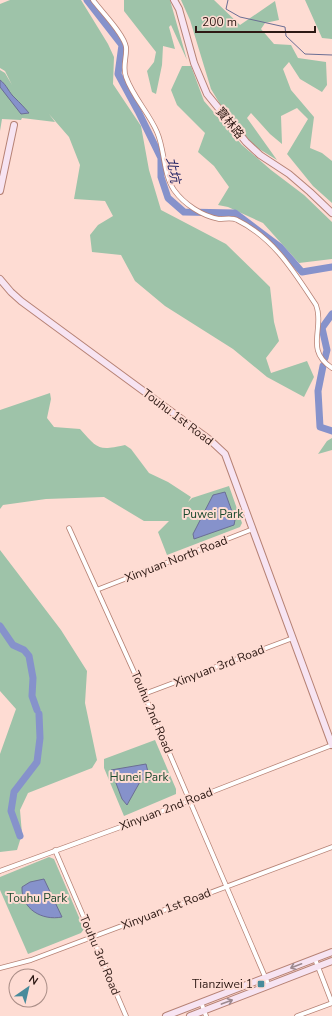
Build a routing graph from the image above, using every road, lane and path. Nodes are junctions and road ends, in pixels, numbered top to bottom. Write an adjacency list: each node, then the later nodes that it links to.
1 (93, 0): 8 (street)
2 (174, 0): 6 (street, 寶林路)
3 (14, 125): 4 (street)
4 (2, 164): 5 (street)
5 (0, 191)
6 (332, 213)
7 (0, 279): 10 (street, Touhu 1st Road)
8 (332, 368)
9 (69, 528): 11 (street, Touhu 2nd Road)
10 (253, 529): 11 (street, Xinyuan North Road); 12 (street, Touhu 1st Road)
11 (98, 589): 13 (street, Touhu 2nd Road)
12 (293, 638): 13 (street, Xinyuan 3rd Road); 14 (street, Touhu 1st Road)
13 (144, 694): 15 (street, Touhu 2nd Road)
14 (332, 745): 15 (street, Xinyuan 2nd Road)
15 (189, 799): 17 (street, Xinyuan 2nd Road); 19 (street, Touhu 2nd Road)
16 (332, 847): 19 (street, Xinyuan 1st Road)
17 (56, 850): 18 (street, Xinyuan 2nd Road); 20 (street, Touhu 3rd Road)
18 (0, 871)
19 (226, 886): 20 (street, Xinyuan 1st Road); 26 (street, Touhu 2nd Road)
20 (92, 937): 25 (street, Xinyuan 1st Road); 31 (street, Touhu 3rd Road)
21 (332, 952): 22 (street)
22 (316, 959): 24 (street); 26 (street, one-way to 26)
23 (332, 961): 24 (street)
24 (319, 967): 27 (street); 29 (street)
25 (0, 968)
26 (265, 978): 27 (street, Touhu 2nd Road); 28 (street)
27 (269, 987): 30 (street, one-way to 27)
28 (201, 1002): 30 (street); 32 (street)
29 (332, 1003): 34 (street)
30 (205, 1013): 33 (street)
31 (126, 1016)
32 (166, 1016)
33 (190, 1016)
34 (298, 1016)

